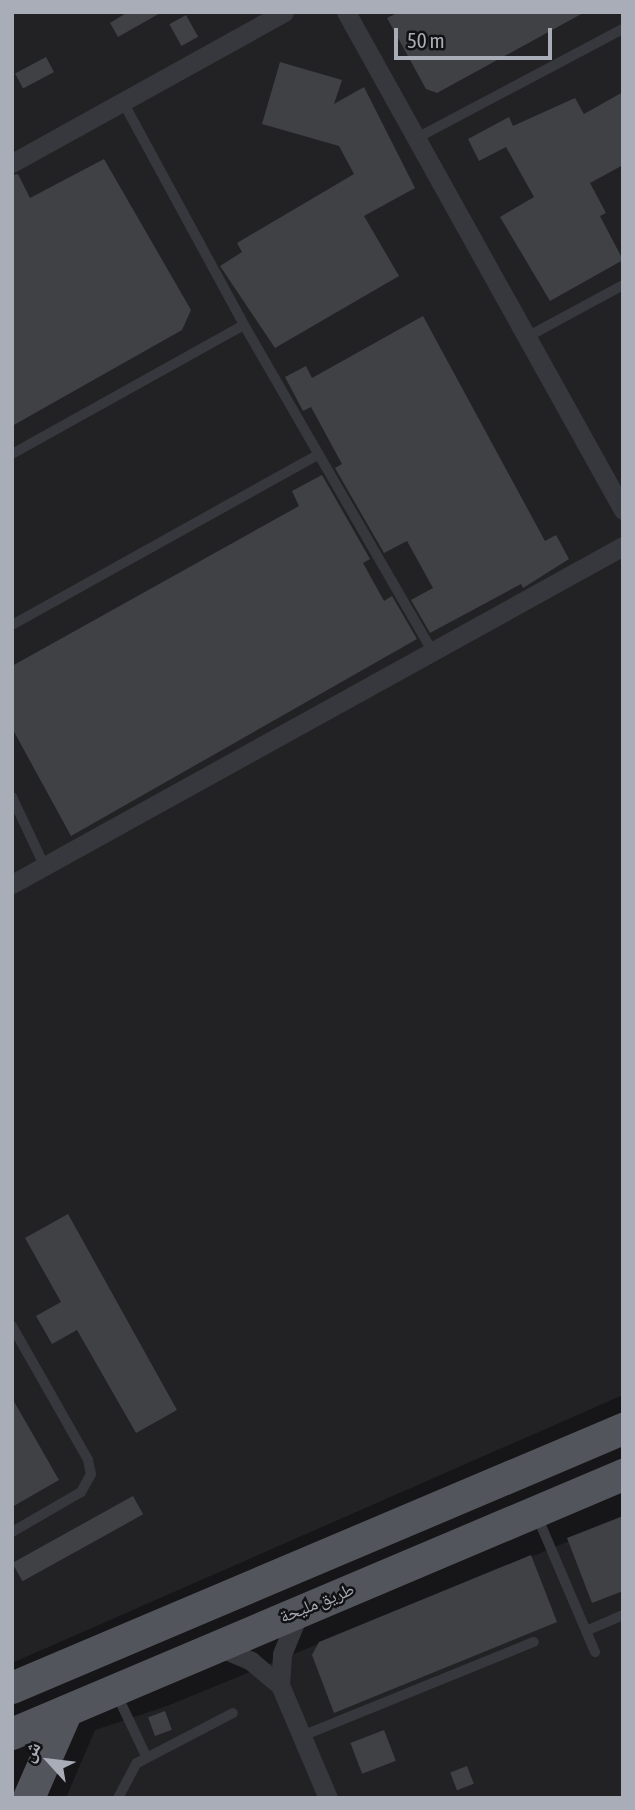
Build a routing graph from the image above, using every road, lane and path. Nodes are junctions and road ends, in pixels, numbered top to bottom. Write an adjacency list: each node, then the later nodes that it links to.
1 (284, 12): 4 (street)
2 (346, 12): 5 (street)
3 (623, 29): 5 (lane)
4 (123, 102): 6 (street); 8 (lane)
5 (415, 139): 9 (street)
6 (12, 163)
7 (623, 285): 9 (lane)
8 (244, 325): 10 (lane); 11 (lane)
9 (527, 337): 12 (street)
10 (12, 454)
11 (319, 454): 14 (lane); 15 (lane)
12 (623, 510)
13 (623, 546): 15 (street)
14 (12, 625)
15 (434, 654): 17 (street)
16 (12, 797): 17 (lane)
17 (44, 865): 18 (street)
18 (12, 884)
19 (12, 1326): 24 (lane)
20 (623, 1429): 21 (main road)
21 (532, 1467): 23 (main road); 31 (main road)
22 (623, 1475): 23 (main road, طريق مليحة)
23 (527, 1516): 25 (main road, طريق مليحة); 27 (lane)
24 (12, 1532)
25 (301, 1609): 29 (main road, طريق مليحة); 33 (street)
26 (623, 1615): 27 (lane)
27 (586, 1631): 30 (lane)
28 (534, 1642): 39 (lane)
29 (214, 1645): 33 (street); 35 (main road, طريق مليحة)
30 (594, 1652)
31 (75, 1661): 32 (main road); 34 (main road)
32 (12, 1662)
33 (280, 1685): 39 (street)
34 (12, 1688)
35 (115, 1689): 36 (main road, طريق مليحة); 40 (lane)
36 (67, 1711): 38 (main road, طريق مليحة); 41 (main road)
37 (233, 1713): 40 (lane)
38 (12, 1734)
39 (302, 1736): 43 (street)
40 (146, 1756): 42 (lane)
41 (29, 1798)
42 (118, 1798)
43 (328, 1798)

